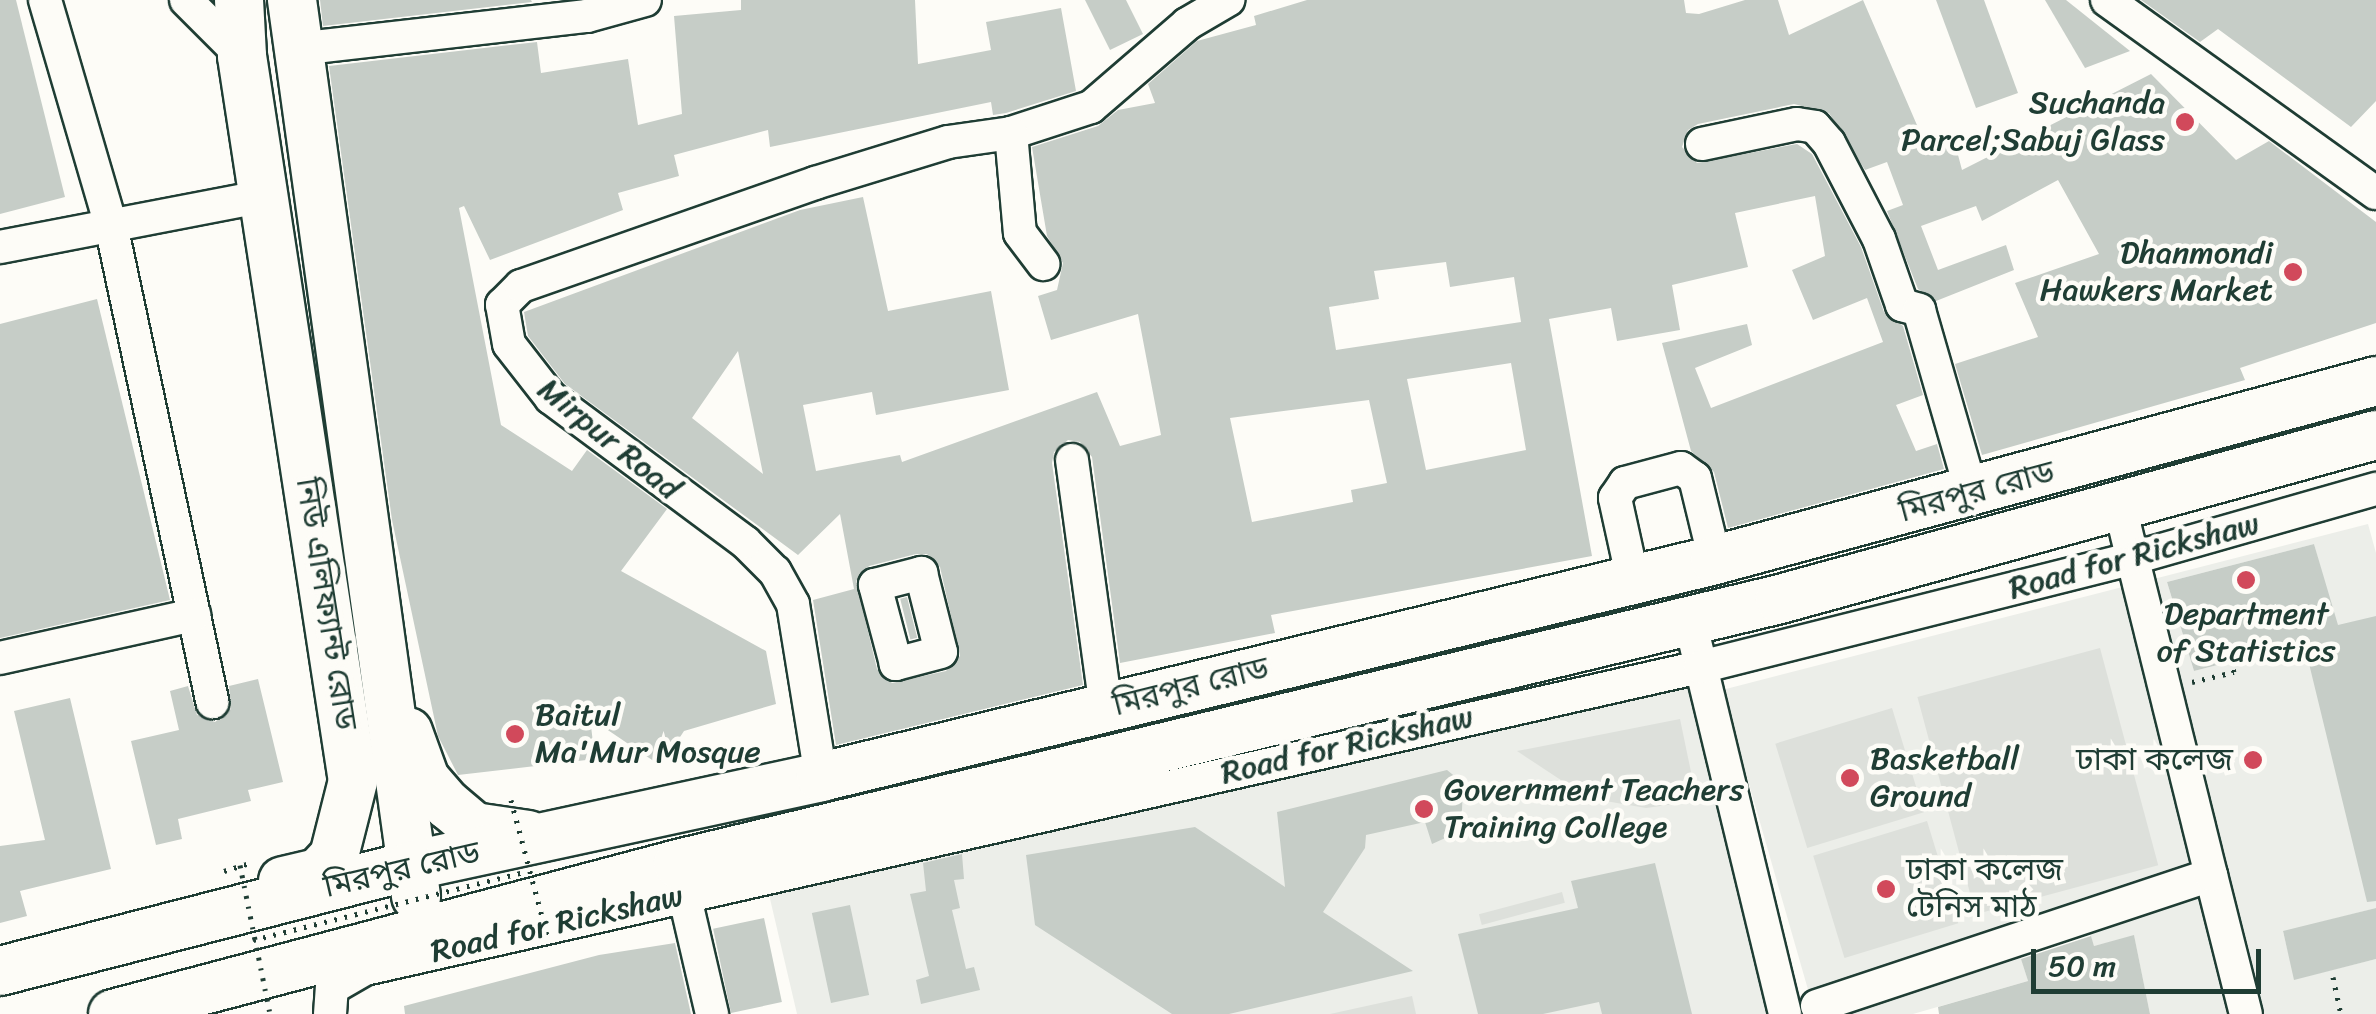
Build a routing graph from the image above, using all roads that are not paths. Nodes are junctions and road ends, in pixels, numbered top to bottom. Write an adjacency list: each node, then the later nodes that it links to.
1 (44, 0): 14 (street)
2 (186, 0): 9 (street)
3 (239, 0): 9 (highway, নিউ এলিফ্যান্ট রোড)
4 (292, 0): 8 (highway, নিউ এলিফ্যান্ট রোড)
5 (645, 0): 8 (street)
6 (1228, 0): 10 (street)
7 (2108, 0): 12 (street)
8 (297, 49): 27 (highway, নিউ এলিফ্যান্ট রোড)
9 (242, 56): 13 (highway, নিউ এলিফ্যান্ট রোড)
10 (1010, 132): 16 (street); 32 (street, Mirpur Road)
11 (1702, 144): 21 (street)
12 (2376, 194)
13 (264, 196): 14 (street); 38 (highway, নিউ এলিফ্যান্ট রোড)
14 (111, 225): 15 (street); 25 (street)
15 (0, 247)
16 (1043, 264)
17 (2376, 382): 21 (highway, মিরপুর রোড)
18 (2376, 435): 22 (highway, মিরপুর রোড)
19 (1072, 460): 31 (street)
20 (2376, 489): 23 (street, Road for Rickshaw)
21 (1972, 494): 24 (highway, মিরপুর রোড)
22 (2120, 506): 23 (street); 26 (highway, মিরপুর রোড)
23 (2130, 560): 29 (street, Road for Rickshaw); 35 (street)
24 (1674, 569): 26 (highway); 31 (highway, মিরপুর রোড)
25 (194, 615): 28 (street); 30 (street)
26 (1690, 620): 29 (street); 36 (highway, মিরপুর রোড)
27 (376, 624): 33 (highway); 34 (highway, নিউ এলিফ্যান্ট রোড)
28 (0, 658)
29 (1700, 668): 36 (street, Road for Rickshaw); 44 (street)
30 (212, 702)
31 (1106, 708): 32 (highway, মিরপুর রোড)
32 (820, 777): 33 (highway, মিরপুর রোড)
33 (536, 854): 34 (highway, মিরপুর রোড)
34 (410, 866): 37 (highway, নিউ এলিফ্যান্ট রোড); 39 (highway, মিরপুর রোড)
35 (2211, 874): 40 (street); 45 (street)
36 (680, 879): 37 (highway, মিরপুর রোড); 41 (street, Road for Rickshaw); 43 (street)
37 (421, 929): 42 (highway, মিরপুর রোড)
38 (0, 960)
39 (0, 971)
40 (1817, 1006)
41 (328, 1008)
42 (113, 1014)
43 (712, 1014)
44 (1785, 1014)
45 (2246, 1014)

